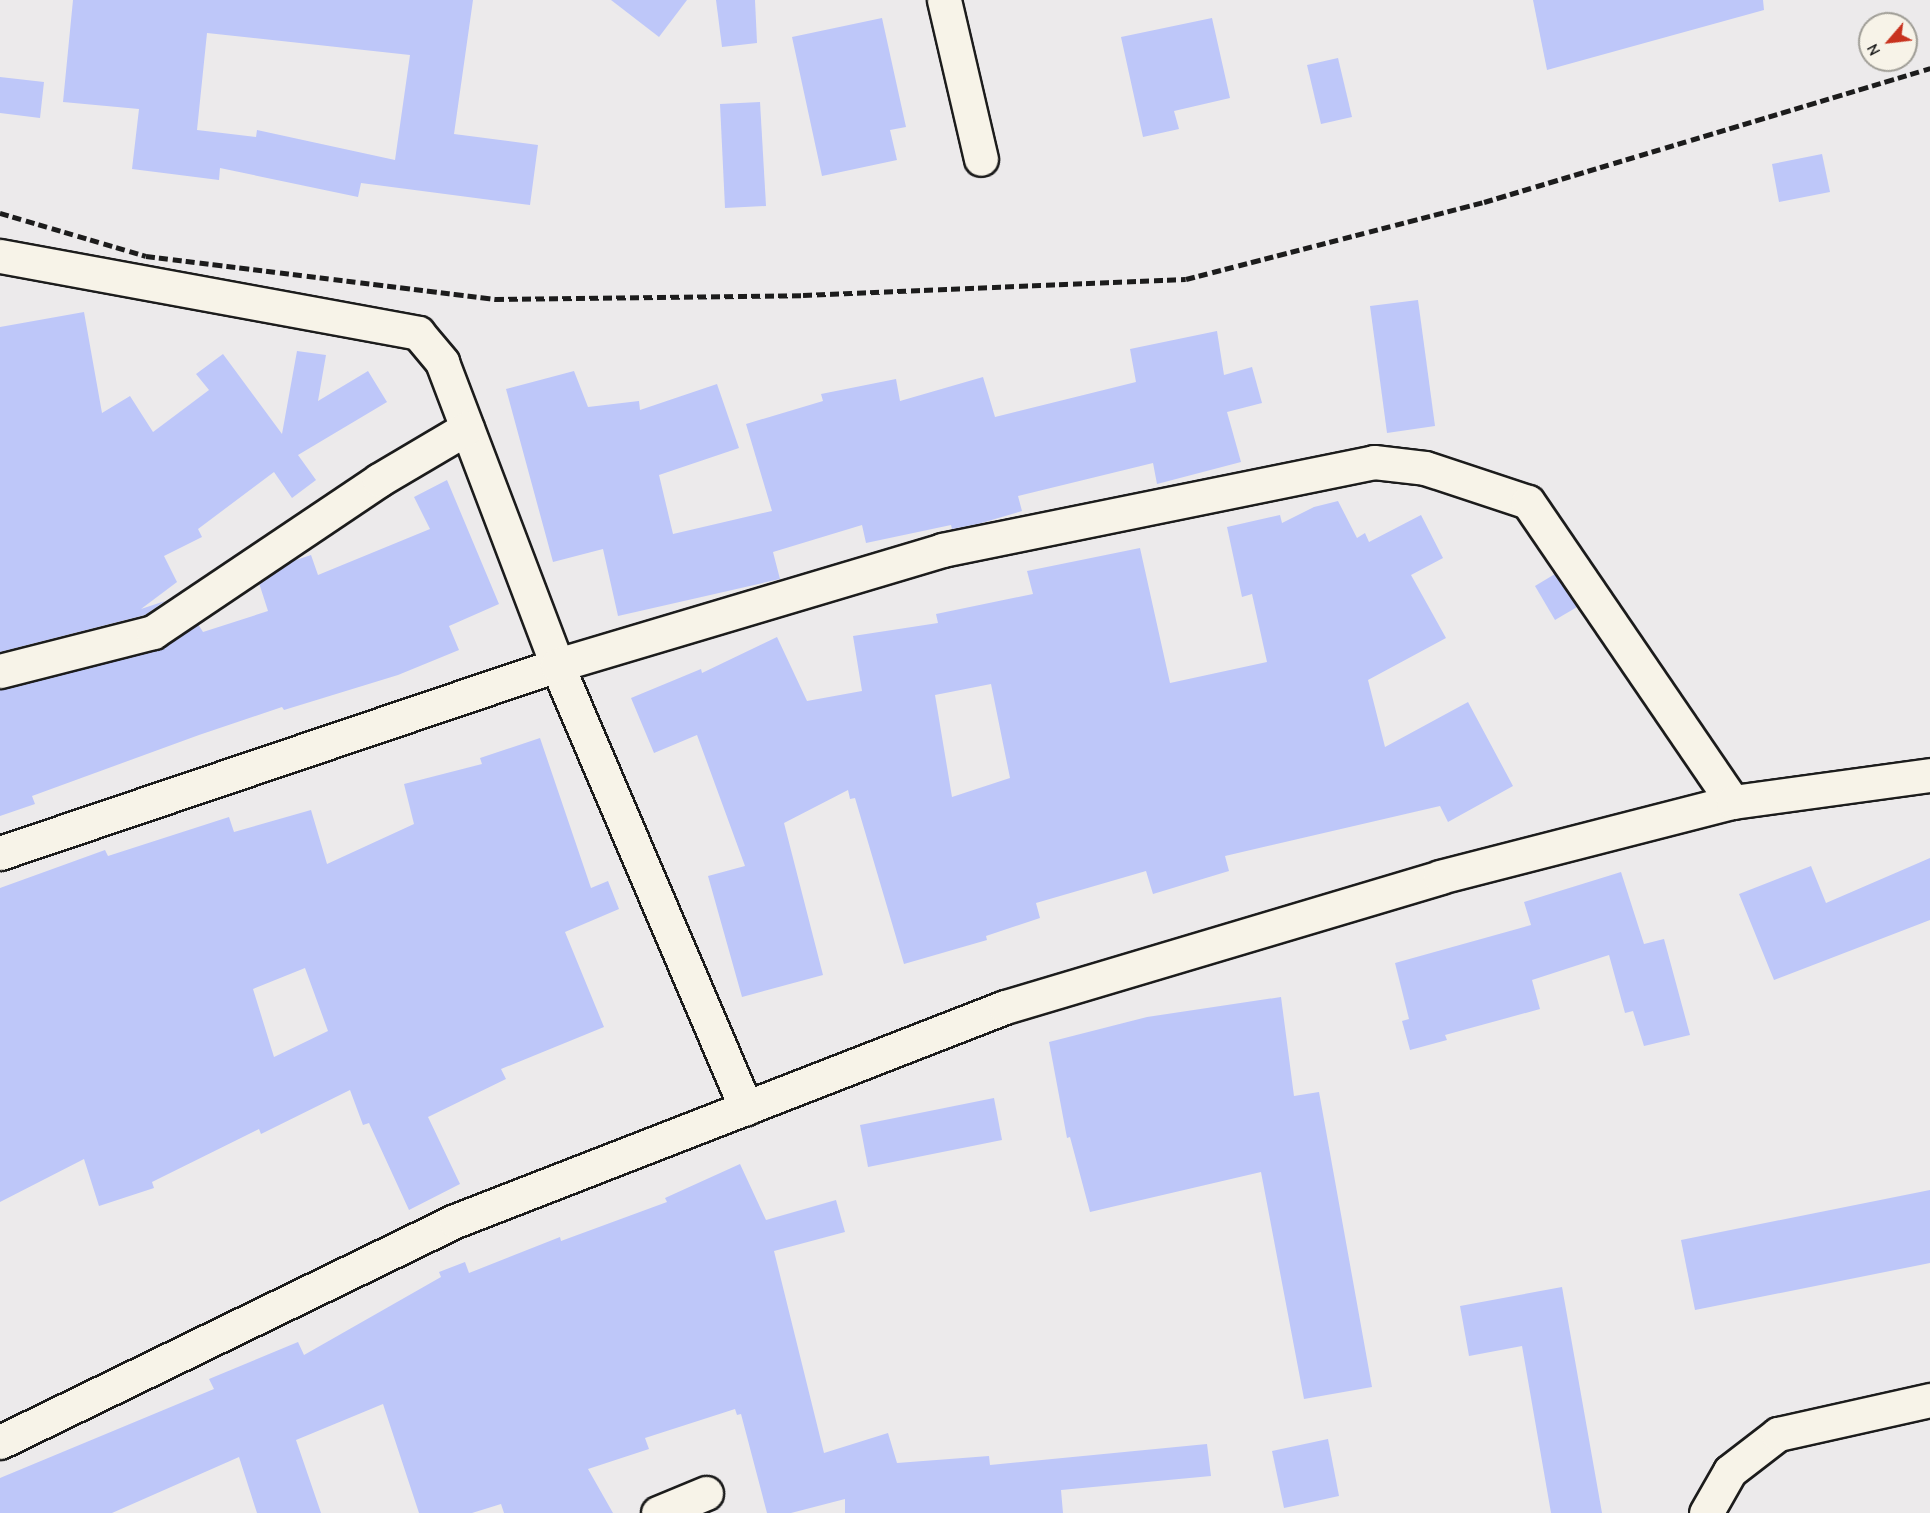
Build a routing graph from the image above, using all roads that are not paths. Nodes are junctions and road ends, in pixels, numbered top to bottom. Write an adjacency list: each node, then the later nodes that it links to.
1 (944, 0): 2 (street)
2 (981, 159)
3 (0, 256): 4 (street)
4 (467, 428): 5 (street); 6 (street)
5 (557, 665): 8 (street); 9 (street); 10 (street)
6 (0, 671)
7 (1930, 775): 8 (street)
8 (1732, 802): 10 (street)
9 (0, 853)
10 (746, 1108): 12 (street)
11 (1930, 1400): 15 (street)
12 (0, 1442)
13 (706, 1493): 14 (street)
14 (658, 1513)
15 (1706, 1513)

